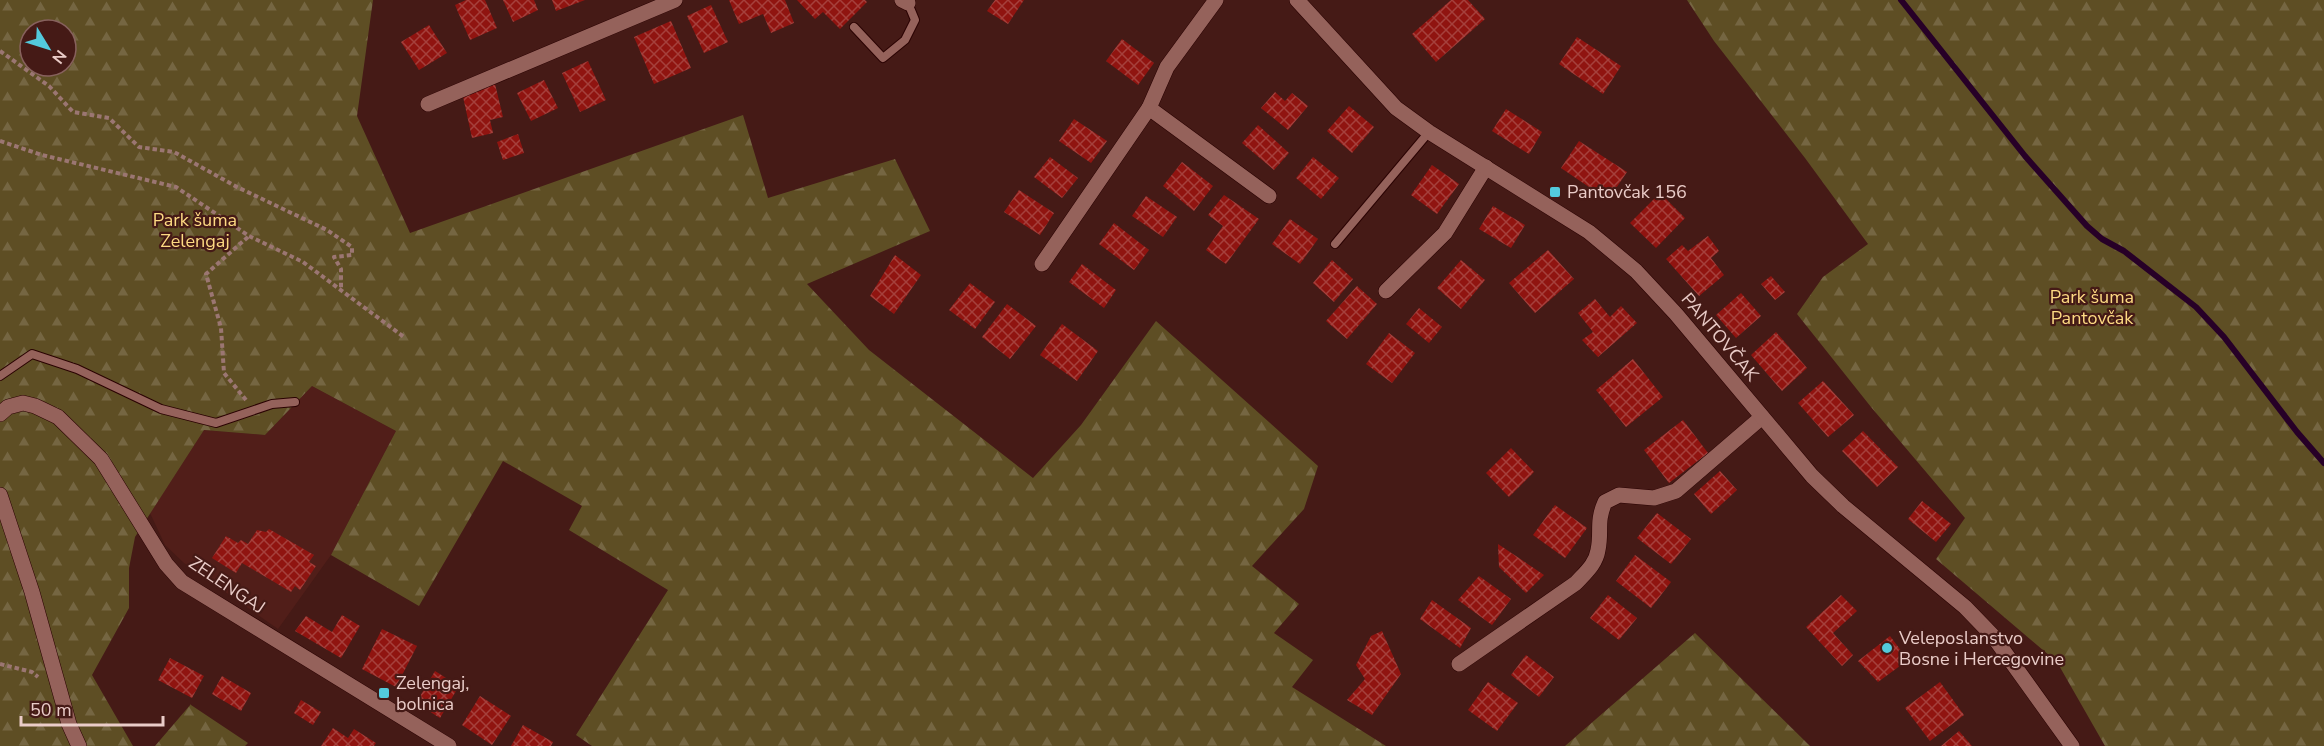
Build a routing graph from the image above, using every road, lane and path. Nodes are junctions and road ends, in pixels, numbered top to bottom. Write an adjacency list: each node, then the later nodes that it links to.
1 (675, 0): 7 (street)
2 (1216, 0): 8 (street)
3 (1297, 0): 9 (street, PANTOVČAK)
4 (905, 2): 5 (lane)
5 (854, 27)
6 (0, 51): 16 (path)
7 (428, 104)
8 (1149, 108): 12 (street); 15 (street)
9 (1429, 132): 11 (street, PANTOVČAK); 14 (lane)
10 (0, 141): 13 (path)
11 (1486, 167): 17 (street); 23 (street, PANTOVČAK)
12 (1269, 196)
13 (249, 236): 16 (path); 21 (path)
14 (1335, 244)
15 (1042, 264)
16 (341, 291): 18 (path)
17 (1386, 291)
18 (404, 337)
19 (0, 376): 21 (lane)
20 (296, 402): 21 (lane)
21 (255, 410)
22 (0, 414): 29 (street, ZELENGAJ)
23 (1762, 417): 26 (street); 30 (street, PANTOVČAK)
24 (0, 495): 28 (street)
25 (0, 664): 27 (path)
26 (1459, 664)
27 (44, 681)
28 (80, 746)
29 (449, 746)
30 (2072, 746)

